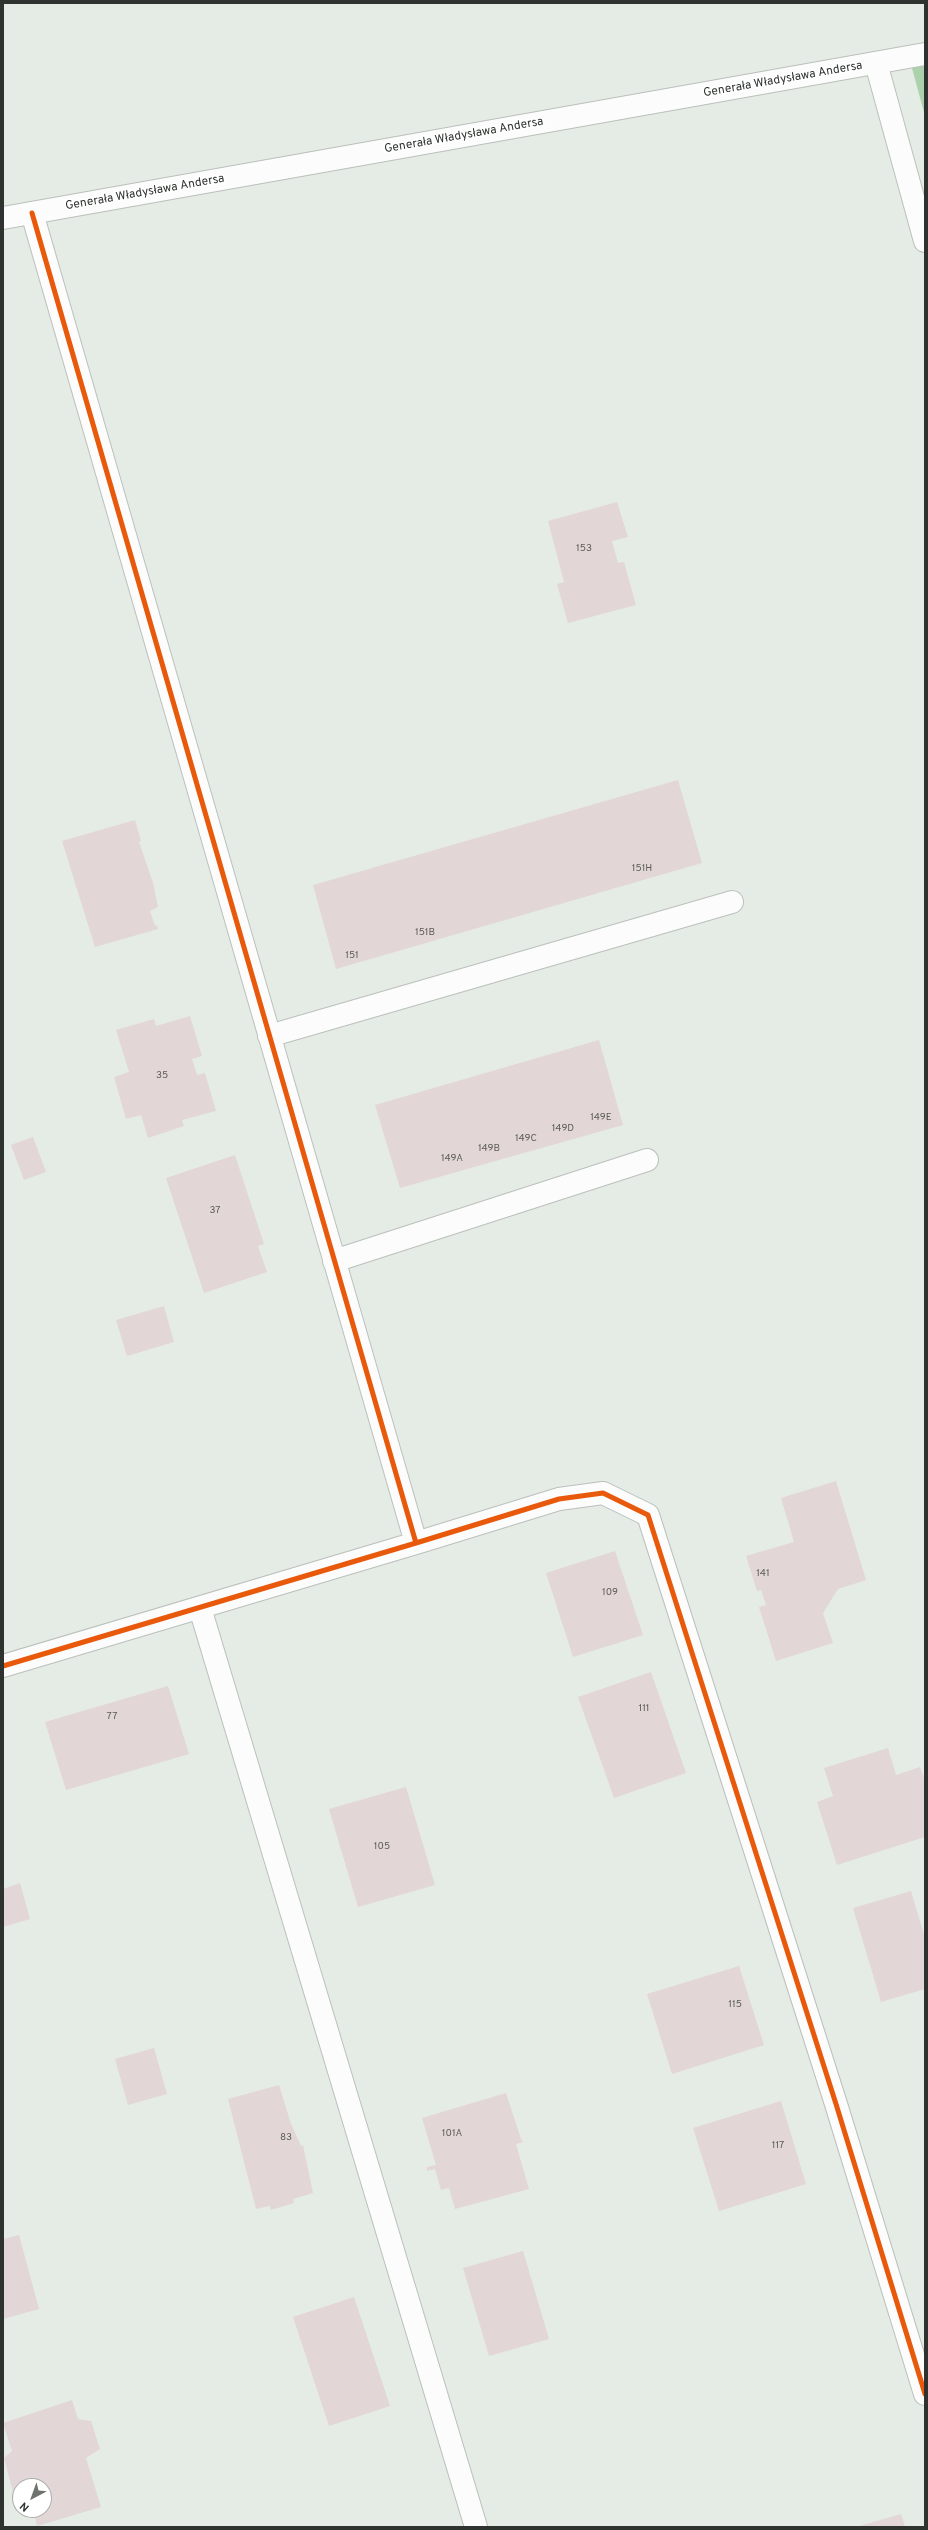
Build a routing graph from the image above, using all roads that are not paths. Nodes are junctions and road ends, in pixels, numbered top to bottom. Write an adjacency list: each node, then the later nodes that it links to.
1 (925, 54): 2 (street, Generała Władysława Andersa)
2 (876, 63): 3 (street, Generała Władysława Andersa); 5 (street)
3 (32, 213): 4 (street, Generała Władysława Andersa); 7 (street)
4 (3, 218)
5 (925, 241)
6 (732, 902): 7 (street)
7 (269, 1036): 9 (street)
8 (647, 1160): 9 (street)
9 (334, 1261): 10 (street)
10 (416, 1543): 11 (street); 13 (street)
11 (200, 1608): 12 (street); 14 (street)
12 (3, 1666)
13 (925, 2394)
14 (476, 2527)

